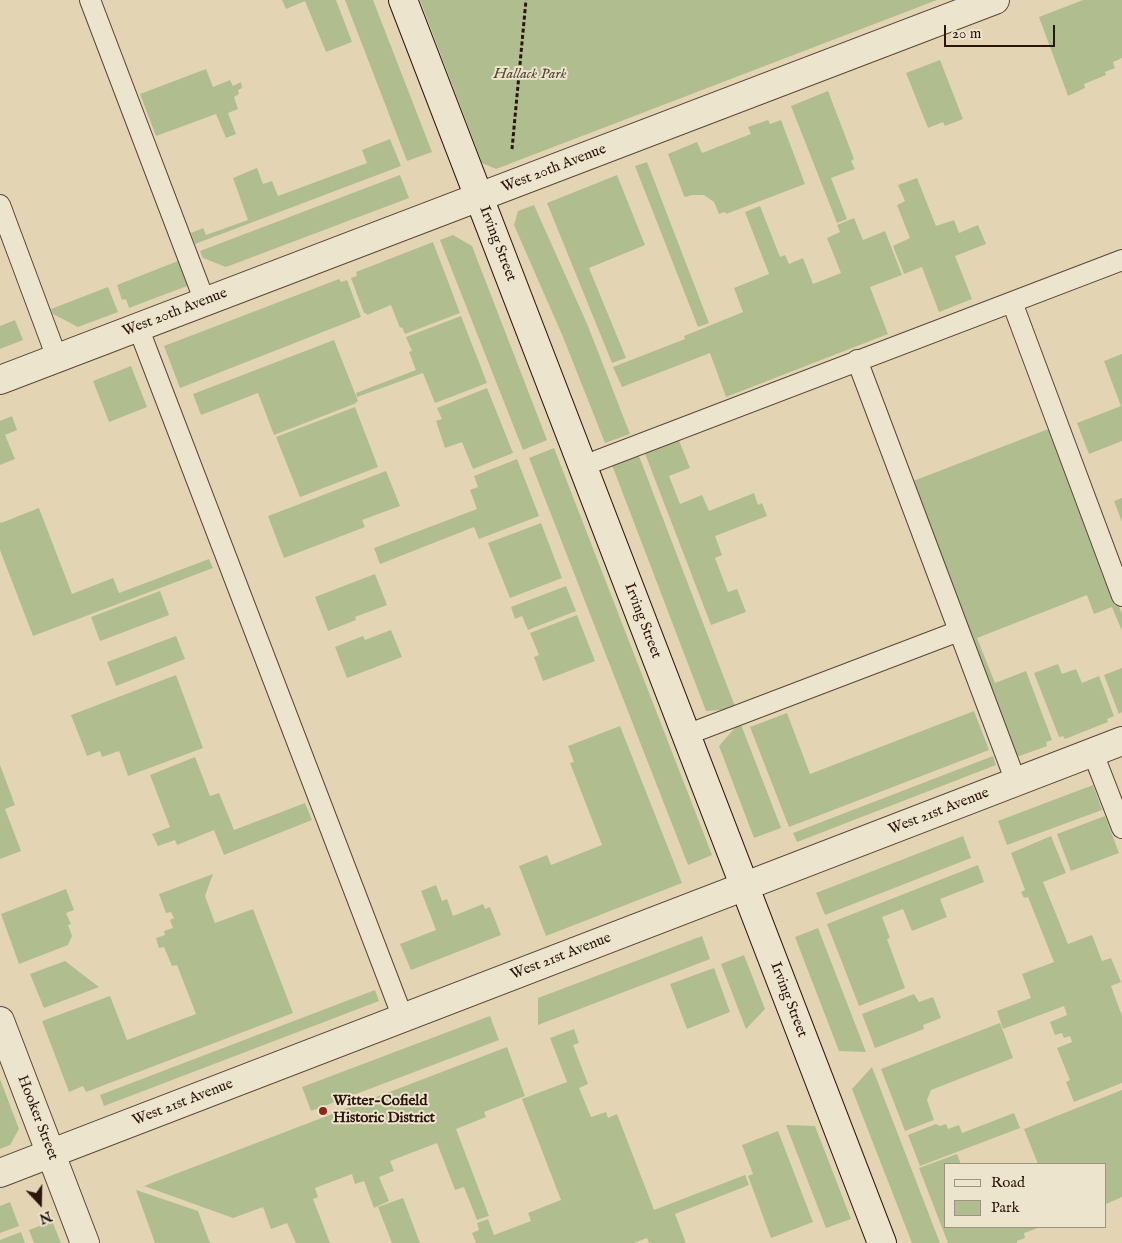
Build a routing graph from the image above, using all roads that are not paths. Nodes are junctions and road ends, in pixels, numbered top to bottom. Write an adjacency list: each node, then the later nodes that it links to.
1 (90, 0): 7 (lane)
2 (403, 0): 4 (street, Irving Street)
3 (995, 0): 4 (street, West 20th Avenue)
4 (479, 197): 7 (street, West 20th Avenue); 13 (street, Irving Street)
5 (0, 205): 10 (lane)
6 (1122, 260): 8 (lane)
7 (204, 302): 9 (street, West 20th Avenue)
8 (1012, 302): 11 (lane); 14 (lane)
9 (138, 327): 10 (street, West 20th Avenue); 22 (lane)
10 (57, 358): 12 (street, West 20th Avenue)
11 (857, 360): 13 (lane); 15 (lane)
12 (0, 380)
13 (583, 466): 16 (street, Irving Street)
14 (1122, 596)
15 (959, 631): 16 (lane); 19 (lane)
16 (686, 735): 21 (street, Irving Street)
17 (1122, 741): 18 (street, West 21st Avenue)
18 (1093, 752): 19 (street, West 21st Avenue); 20 (lane)
19 (1016, 782): 21 (street, West 21st Avenue)
20 (1122, 828)
21 (744, 886): 22 (street, West 21st Avenue); 27 (street, Irving Street)
22 (403, 1018): 24 (street, West 21st Avenue)
23 (0, 1021): 24 (street, Hooker Street)
24 (51, 1154): 25 (street, West 21st Avenue); 26 (street, Hooker Street)
25 (0, 1173)
26 (85, 1243)
27 (882, 1243)

